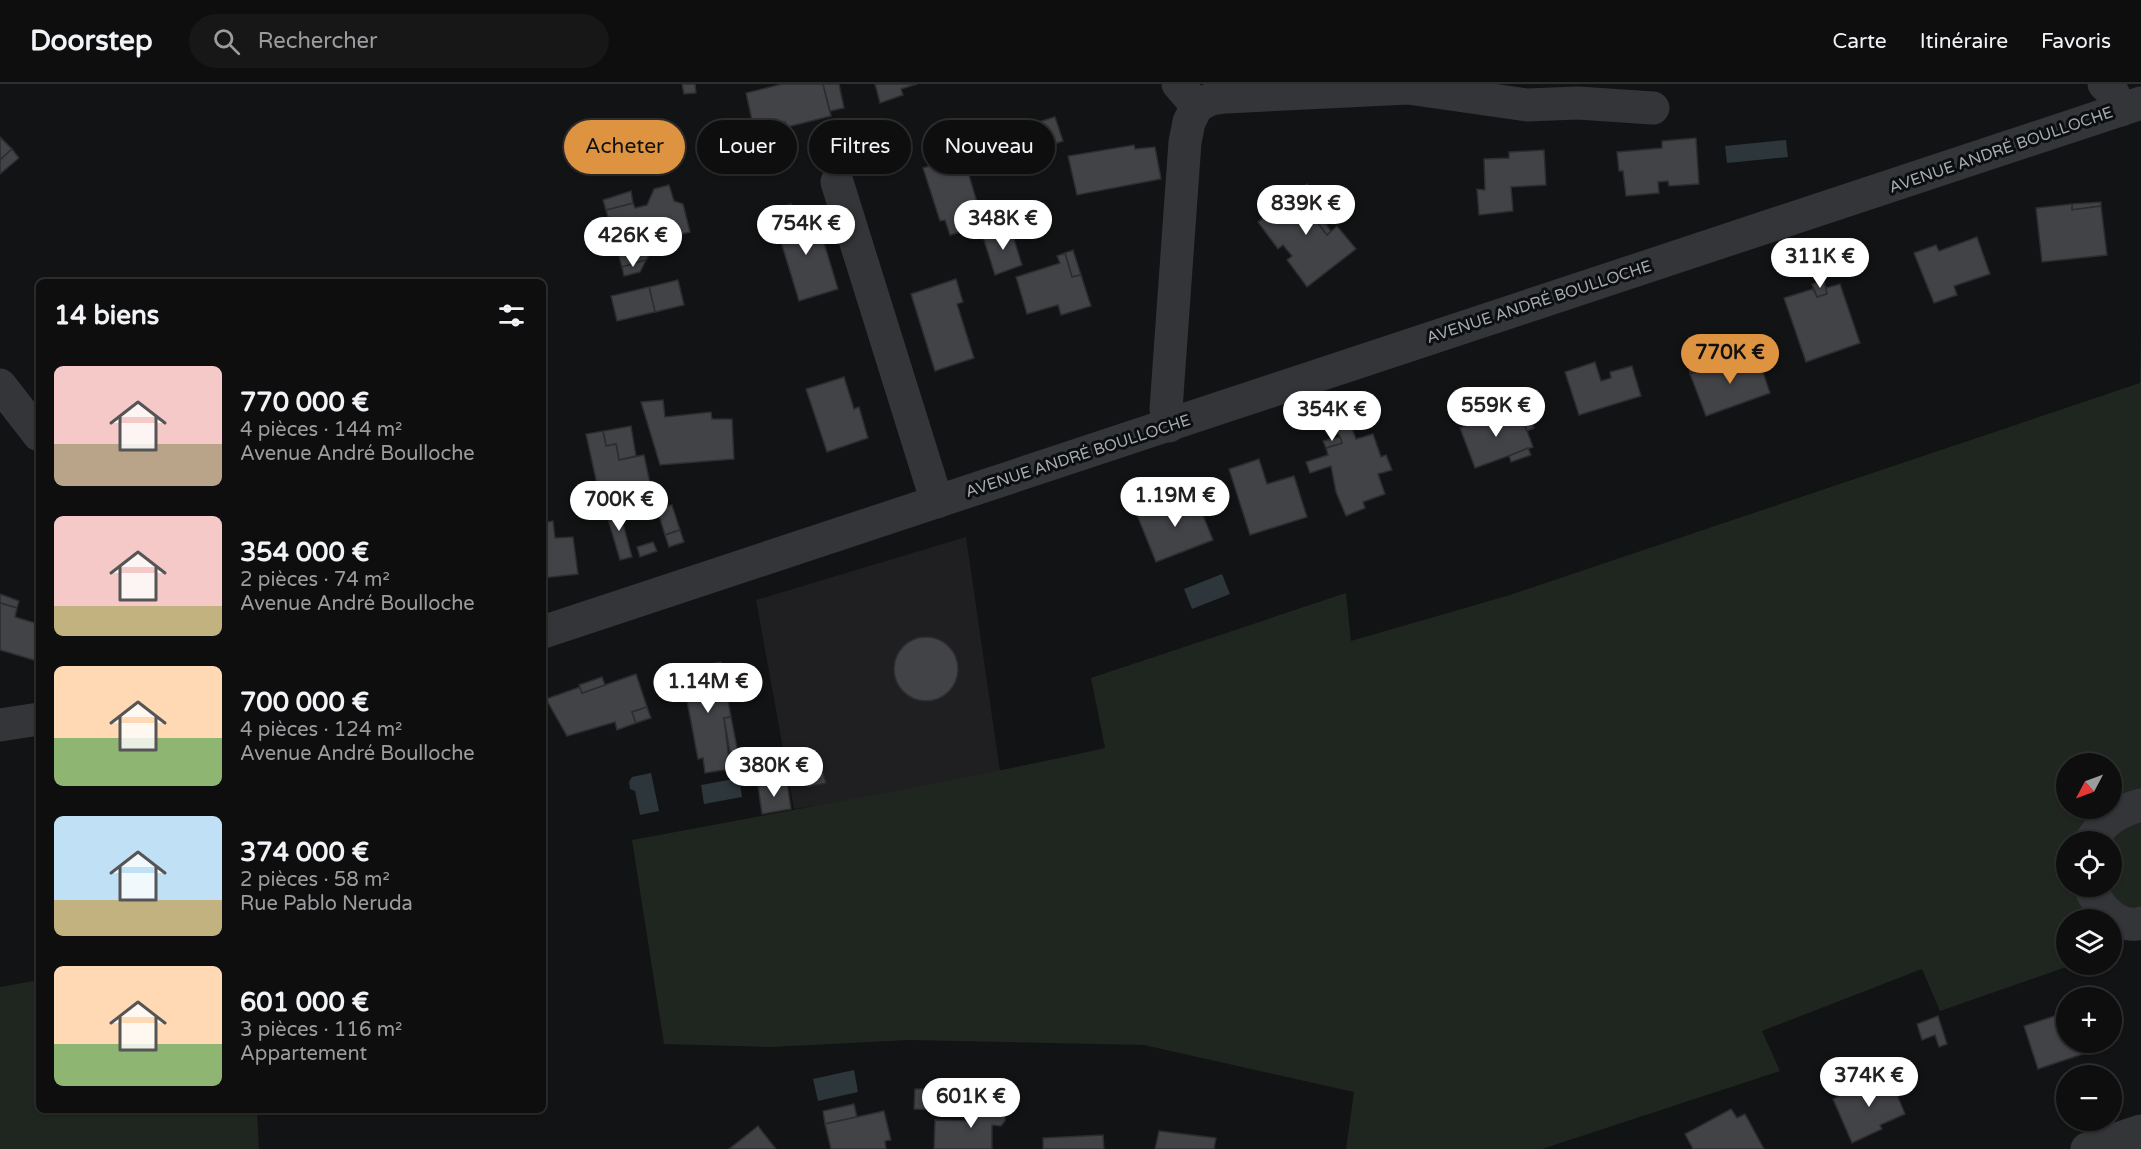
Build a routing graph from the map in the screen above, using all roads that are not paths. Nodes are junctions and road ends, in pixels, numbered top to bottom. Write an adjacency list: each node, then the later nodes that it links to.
1 (1408, 86): 2 (street); 4 (street)
2 (1188, 95): 7 (street)
3 (2122, 99): 7 (street, AVENUE ANDRÉ BOULLOCHE)
4 (1653, 108)
5 (837, 182): 9 (street)
6 (0, 385): 8 (street)
7 (1168, 426): 9 (street, AVENUE ANDRÉ BOULLOCHE)
8 (36, 431)
9 (937, 502): 10 (street, AVENUE ANDRÉ BOULLOCHE)
10 (546, 631)
11 (36, 719): 12 (street)
12 (0, 725)
13 (2141, 805): 14 (street)
14 (2098, 831)
15 (2096, 897): 16 (street)
16 (2141, 923)
17 (2141, 1131): 18 (street)
18 (2087, 1149)

